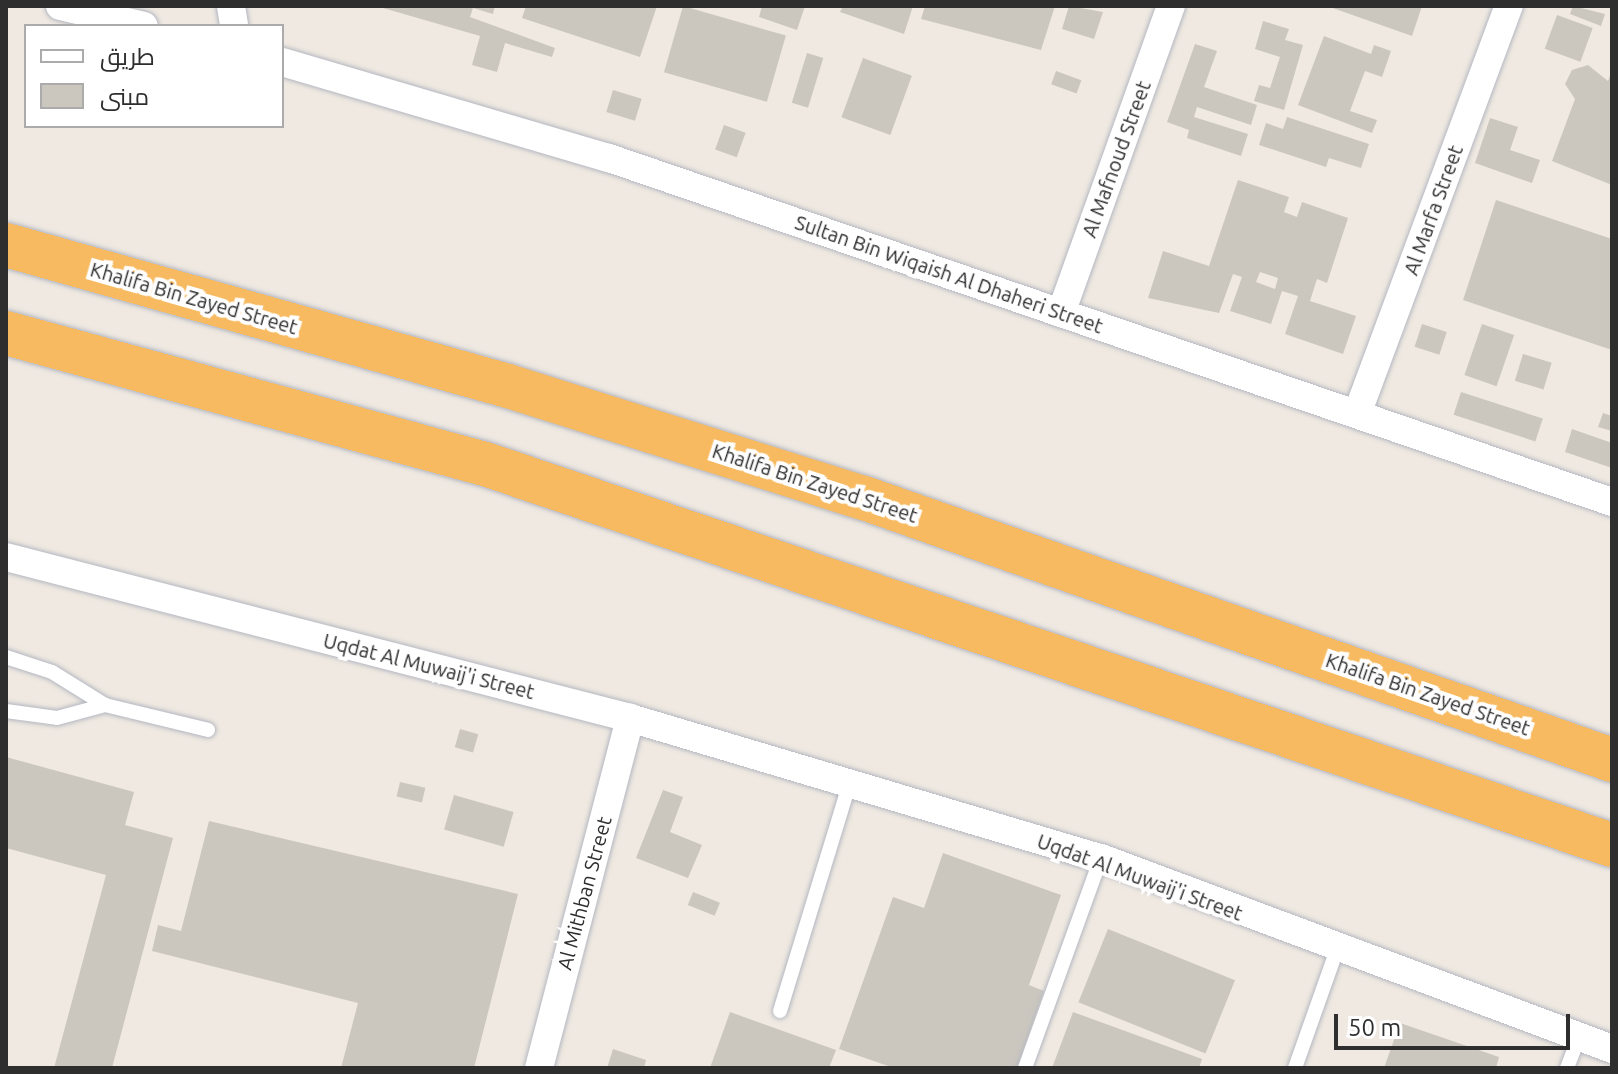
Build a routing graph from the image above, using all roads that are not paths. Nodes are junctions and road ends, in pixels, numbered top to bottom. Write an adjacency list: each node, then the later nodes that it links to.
1 (60, 6): 4 (street)
2 (1171, 6): 7 (street, Al Mafnoud Street)
3 (1509, 6): 9 (street, Al Marfa Street)
4 (136, 24)
5 (284, 63): 7 (street, Sultan Bin Wiqaish Al Dhaheri Street)
6 (6, 245): 17 (highway, Khalifa Bin Zayed Street)
7 (1061, 313): 9 (street, Sultan Bin Wiqaish Al Dhaheri Street)
8 (6, 333): 19 (highway)
9 (1357, 414): 10 (street, Sultan Bin Wiqaish Al Dhaheri Street)
10 (1612, 502)
11 (6, 557): 15 (street, Uqdat Al Muwaij'i Street)
12 (6, 657): 13 (lane)
13 (105, 705): 14 (lane); 16 (lane)
14 (6, 711)
15 (630, 718): 18 (street, Uqdat Al Muwaij'i Street); 25 (street, Al Mithban Street)
16 (208, 730)
17 (1612, 760)
18 (850, 782): 20 (street, Uqdat Al Muwaij'i Street); 22 (lane)
19 (1612, 845)
20 (1101, 858): 21 (street, Uqdat Al Muwaij'i Street); 26 (lane)
21 (1336, 952): 23 (street, Uqdat Al Muwaij'i Street); 27 (lane)
22 (780, 1011)
23 (1579, 1036): 24 (street, Uqdat Al Muwaij'i Street); 28 (lane)
24 (1612, 1049)
25 (539, 1068)
26 (1025, 1068)
27 (1295, 1068)
28 (1567, 1068)

